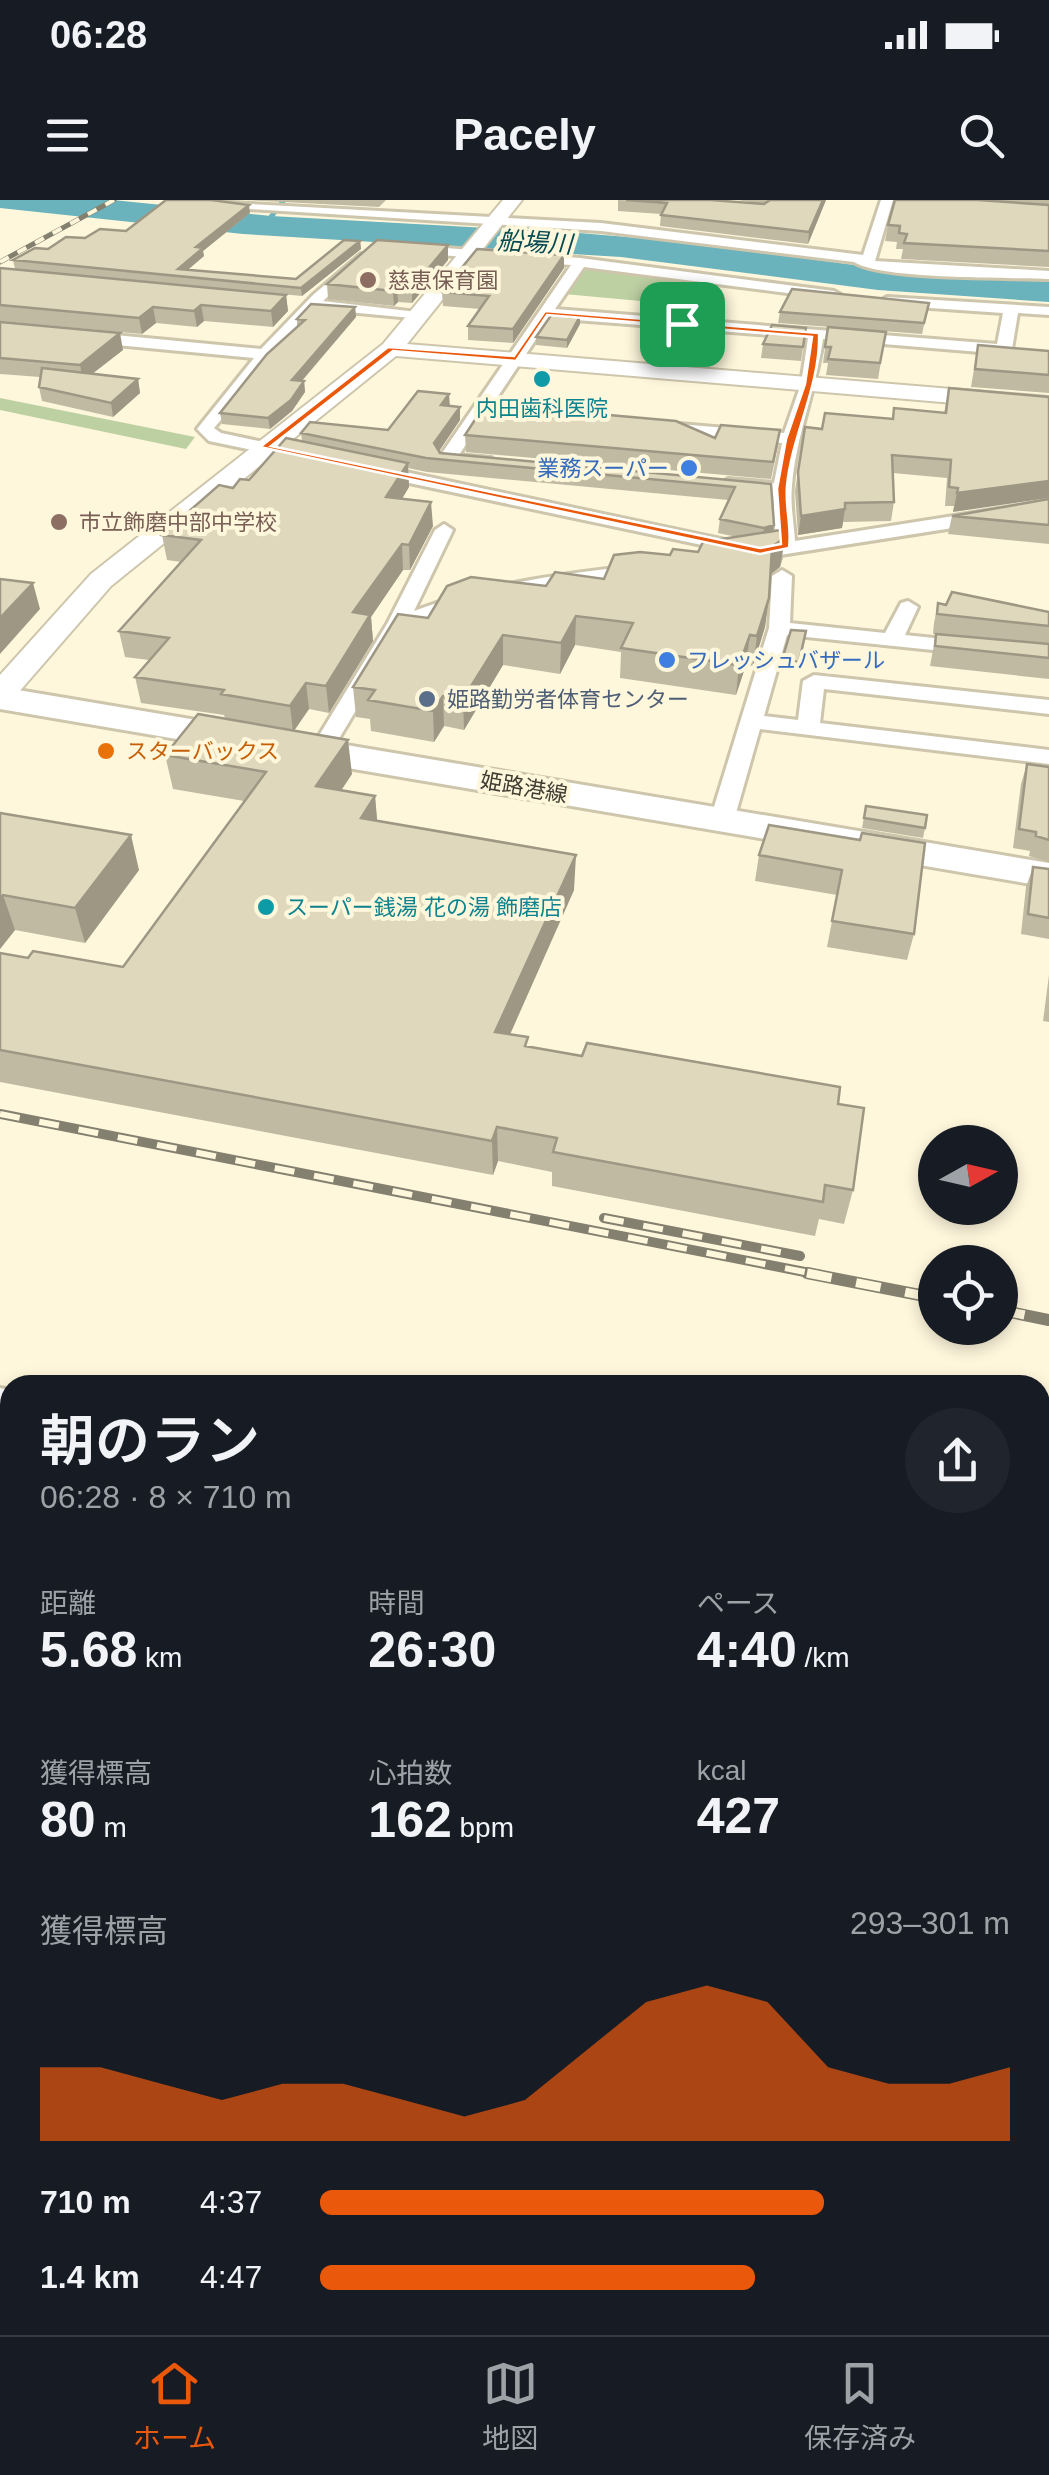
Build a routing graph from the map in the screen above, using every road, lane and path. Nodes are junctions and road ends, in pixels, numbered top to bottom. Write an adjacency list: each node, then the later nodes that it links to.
1 (182, 200): 5 (street)
2 (514, 200): 6 (street)
3 (887, 200): 4 (street); 13 (street)
4 (905, 202)
5 (274, 204): 6 (street)
6 (496, 221): 8 (street); 11 (street)
7 (755, 225): 8 (street)
8 (748, 243): 13 (street)
9 (374, 247): 20 (street)
10 (393, 248): 11 (street)
11 (470, 252): 12 (street); 24 (street)
12 (580, 262): 15 (street); 23 (street)
13 (867, 264): 14 (street)
14 (1049, 275)
15 (703, 276): 16 (street); 17 (street)
16 (696, 292)
17 (858, 298)
18 (877, 300): 21 (street)
19 (289, 302): 20 (street)
20 (308, 304): 24 (street); 28 (street)
21 (1011, 311): 22 (street); 26 (street)
22 (1049, 311)
23 (545, 313): 26 (street); 29 (street)
24 (417, 316): 27 (street)
25 (0, 329): 28 (street)
26 (816, 335): 30 (street)
27 (391, 349): 29 (street); 36 (street)
28 (262, 354): 36 (street)
29 (516, 359): 30 (street); 32 (street)
30 (809, 384): 31 (street); 35 (street)
31 (1049, 404)
32 (480, 411): 33 (street); 38 (street)
33 (499, 413)
34 (635, 425): 35 (street)
35 (790, 439): 43 (street)
36 (264, 447): 37 (street); 56 (street)
37 (314, 458)
38 (447, 459): 39 (street); 41 (street)
39 (506, 464)
40 (351, 465): 41 (street)
41 (427, 481): 47 (street)
42 (703, 482): 43 (street)
43 (782, 489): 46 (street)
44 (1049, 508): 46 (street)
45 (444, 530): 52 (street)
46 (786, 546): 47 (street)
47 (760, 551): 48 (street)
48 (716, 562)
49 (677, 566): 52 (street)
50 (782, 576): 53 (street)
51 (908, 607): 54 (street)
52 (397, 624): 60 (street)
53 (778, 628): 54 (street); 58 (street)
54 (892, 638): 55 (street)
55 (1049, 656)
56 (0, 696): 60 (main road, 姫路港線)
57 (1049, 707): 59 (street)
58 (751, 721): 59 (street); 62 (street)
59 (808, 728): 61 (street)
60 (320, 752): 62 (main road, 姫路港線)
61 (1049, 757)
62 (722, 820): 63 (main road, 姫路港線)
63 (1049, 874)

